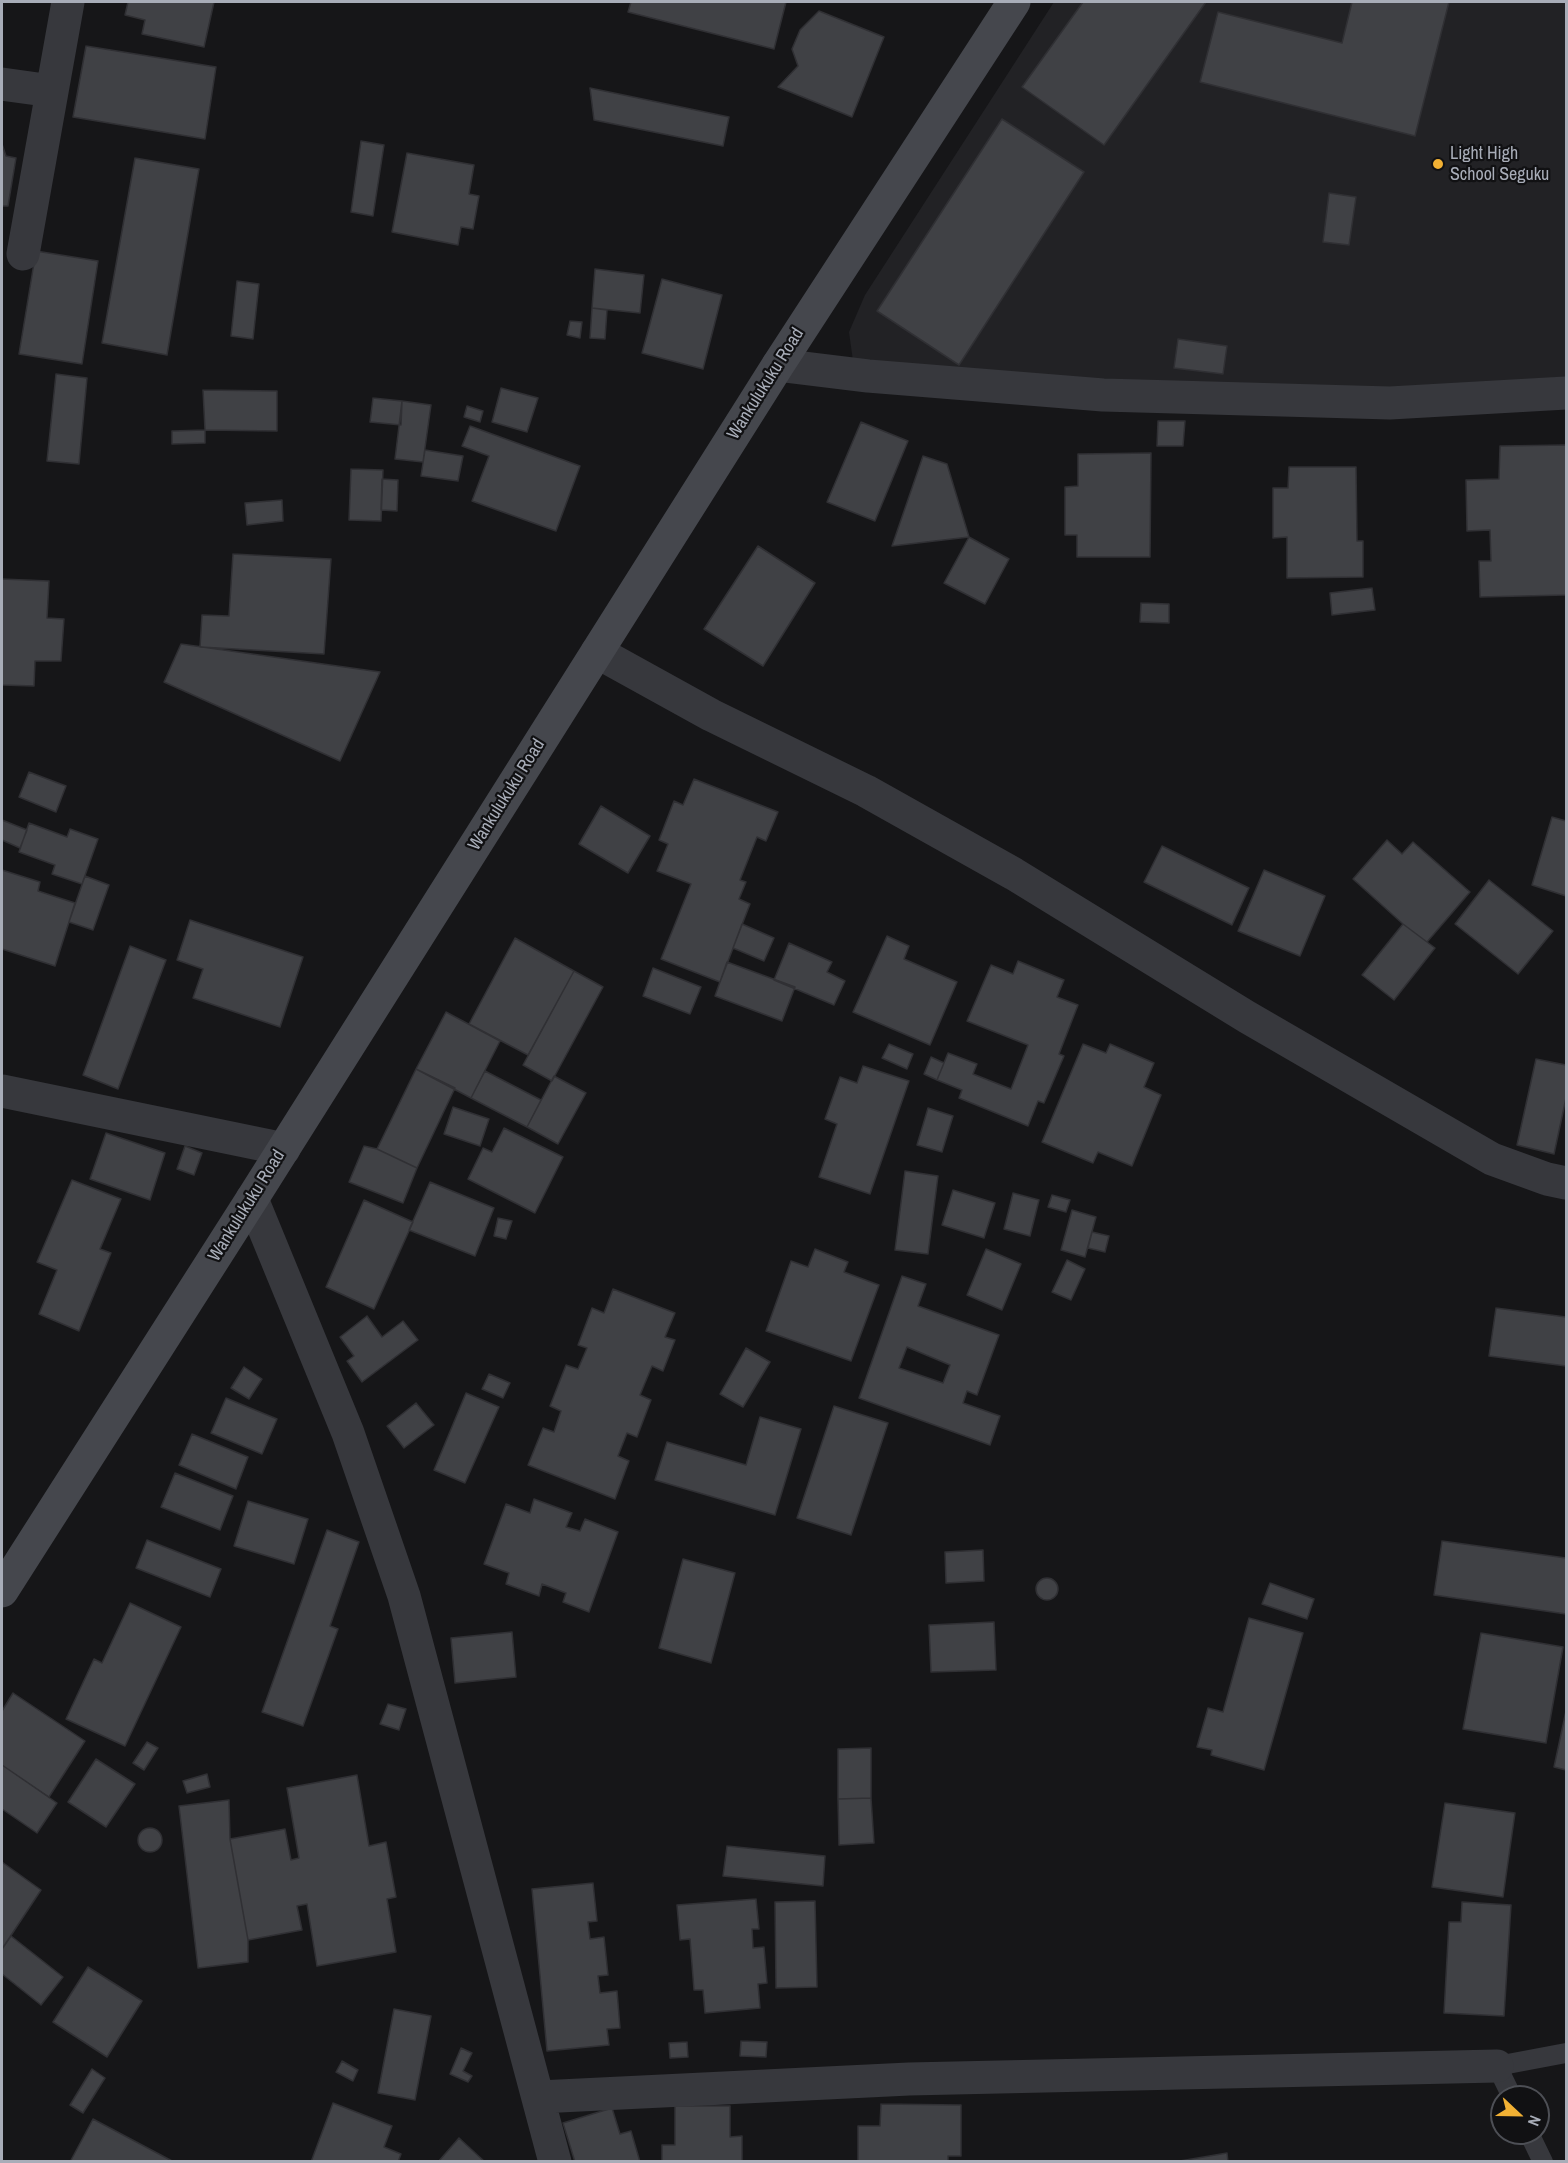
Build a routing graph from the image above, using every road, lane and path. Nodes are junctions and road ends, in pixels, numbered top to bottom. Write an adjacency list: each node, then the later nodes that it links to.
1 (68, 2): 4 (street)
2 (1014, 2): 6 (main road, Wankulukuku Road)
3 (2, 84): 4 (street)
4 (52, 91): 5 (street)
5 (23, 254)
6 (778, 365): 7 (street); 8 (main road, Wankulukuku Road)
7 (1566, 393)
8 (597, 652): 10 (main road, Wankulukuku Road); 11 (street)
9 (2, 1091): 10 (street)
10 (284, 1149): 12 (main road, Wankulukuku Road)
11 (1566, 1182)
12 (252, 1199): 13 (main road, Wankulukuku Road); 17 (street)
13 (2, 1591)
14 (1566, 2053): 15 (lane)
15 (1497, 2066): 16 (lane); 17 (street)
16 (1506, 2085)
17 (539, 2097): 19 (street)
18 (1535, 2145): 20 (lane)
19 (555, 2162)
20 (1543, 2162)

